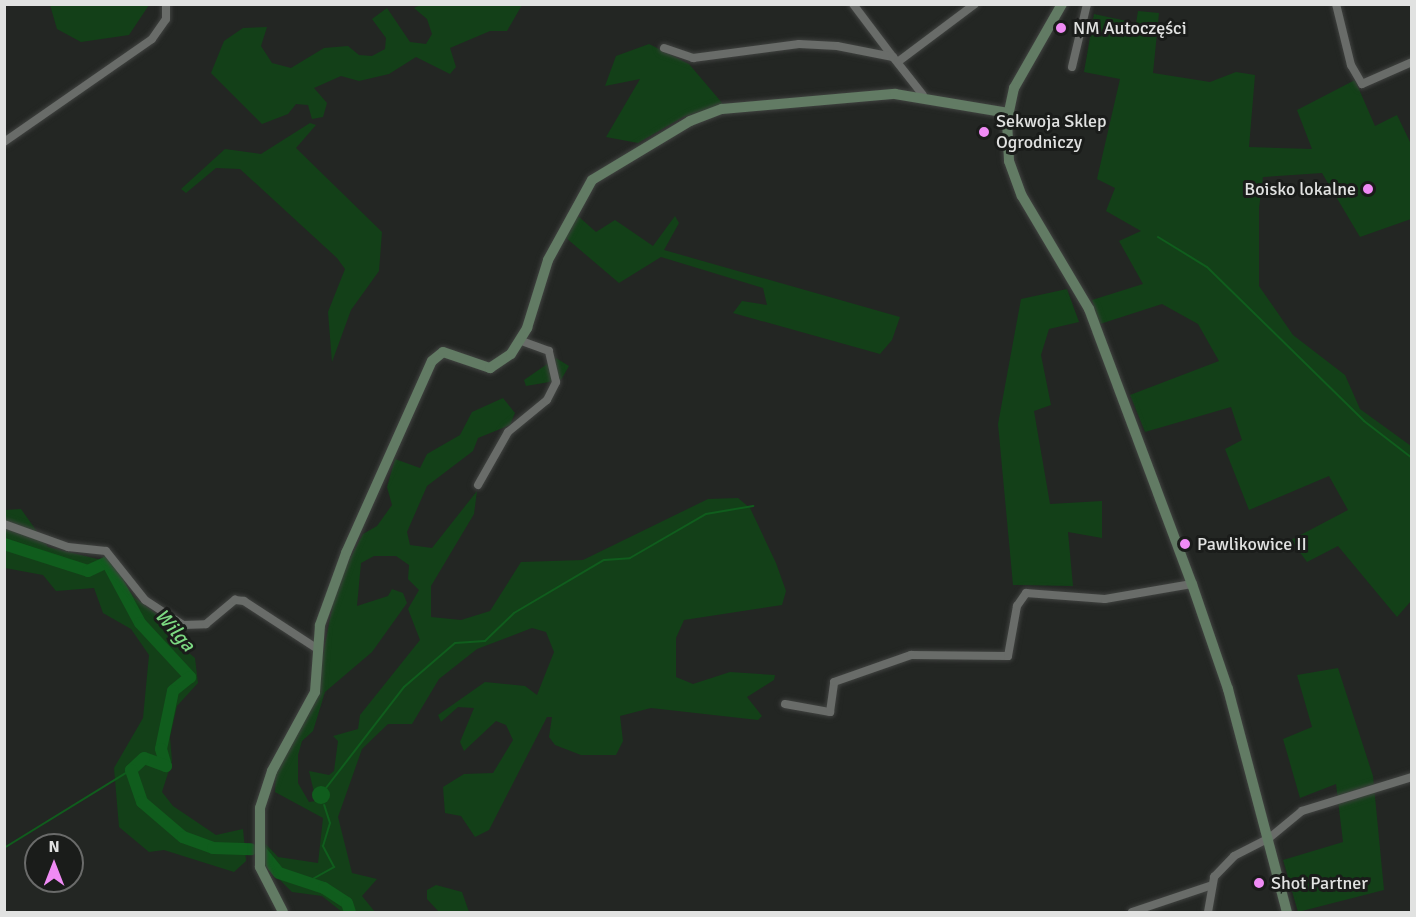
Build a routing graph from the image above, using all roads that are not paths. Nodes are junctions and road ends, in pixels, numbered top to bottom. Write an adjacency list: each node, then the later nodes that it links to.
1 (166, 4): 13 (street)
2 (854, 4): 8 (street)
3 (975, 4): 8 (street)
4 (1062, 4): 12 (street)
5 (1087, 4): 10 (street)
6 (1336, 4): 9 (street)
7 (664, 48): 8 (street)
8 (896, 59): 11 (street)
9 (1412, 62)
10 (1072, 67)
11 (923, 95): 12 (street); 14 (street)
12 (1008, 113): 17 (street)
13 (4, 142)
14 (521, 341): 15 (street); 18 (street)
15 (478, 485)
16 (4, 524): 18 (street)
17 (1192, 584): 19 (street); 21 (street)
18 (316, 648): 23 (street)
19 (784, 704)
20 (1412, 777): 21 (street)
21 (1268, 839): 22 (street); 26 (street)
22 (1212, 885): 24 (street); 25 (street)
23 (283, 912)
24 (1132, 912)
25 (1208, 912)
26 (1287, 912)

